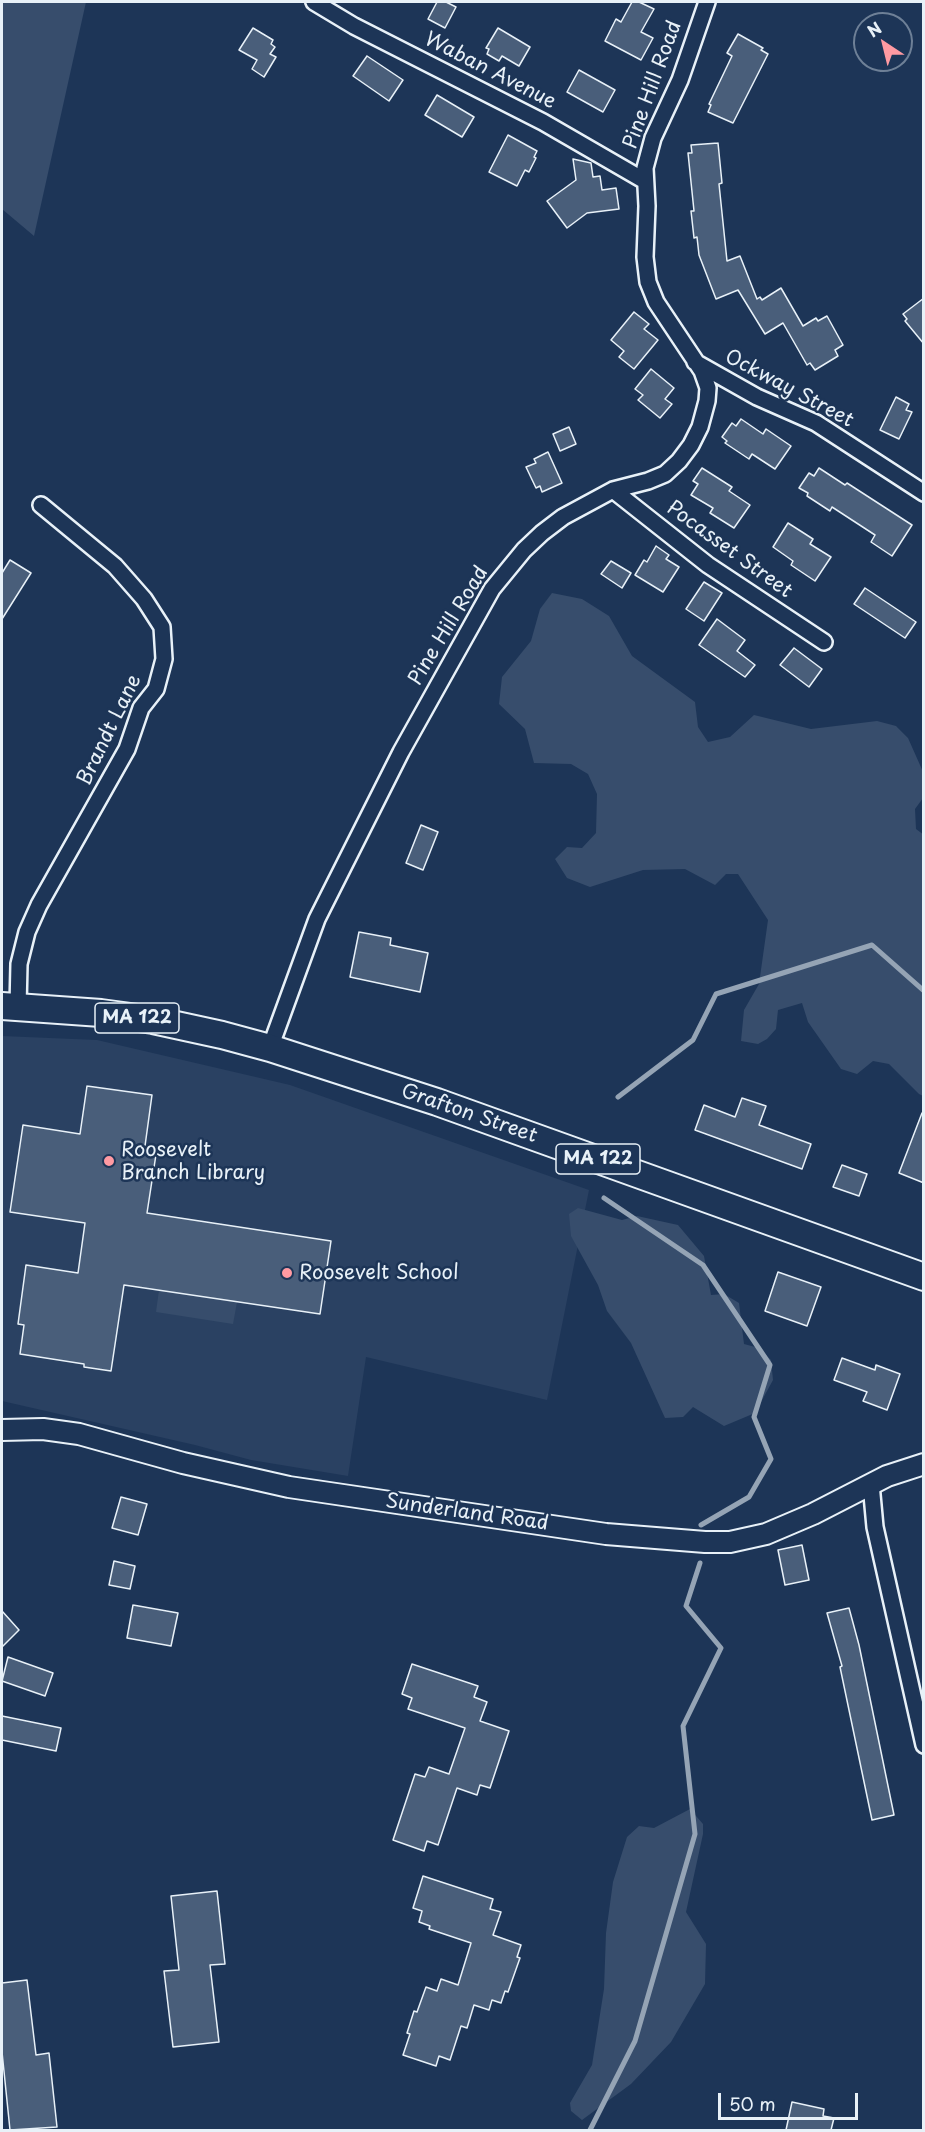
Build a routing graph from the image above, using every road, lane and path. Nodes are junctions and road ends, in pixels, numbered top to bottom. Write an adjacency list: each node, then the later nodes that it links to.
1 (314, 2): 3 (street, Waban Avenue)
2 (707, 2): 3 (street, Pine Hill Road)
3 (645, 181): 4 (street, Pine Hill Road)
4 (695, 362): 5 (street, Pine Hill Road); 6 (street, Ockway Street)
5 (613, 490): 8 (street, Pocasset Street); 10 (street, Pine Hill Road)
6 (924, 493)
7 (41, 505): 9 (street, Brandt Lane)
8 (824, 642)
9 (10, 1007): 10 (highway, Grafton Street / MA 122)
10 (270, 1048): 11 (highway, Grafton Street / MA 122)
11 (924, 1277)
12 (2, 1430): 14 (street, Sunderland Road)
13 (924, 1464): 14 (street, Sunderland Road)
14 (871, 1484): 15 (street)
15 (924, 1745)

